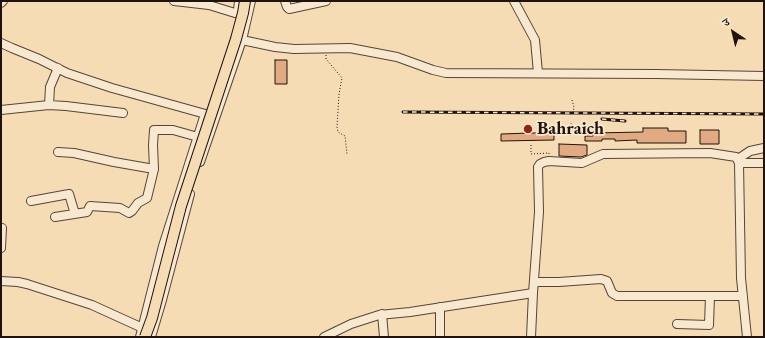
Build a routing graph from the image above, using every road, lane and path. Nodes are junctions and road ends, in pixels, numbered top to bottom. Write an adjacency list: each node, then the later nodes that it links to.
1 (3, 1): 9 (street)
2 (174, 1): 3 (street)
3 (239, 1)
4 (244, 1): 47 (main road, bridge)
5 (251, 1): 10 (street)
6 (285, 1): 7 (street)
7 (326, 1)
8 (514, 1): 14 (street)
9 (1, 4)
10 (242, 40): 12 (street); 22 (street)
11 (1, 43): 13 (street)
12 (327, 48): 14 (street); 29 (path)
13 (58, 68): 17 (street); 21 (street)
14 (538, 73): 15 (street)
15 (764, 76)
16 (572, 100): 19 (path)
17 (49, 105): 18 (street); 20 (street)
18 (1, 110)
19 (573, 112)
20 (122, 113)
21 (205, 114): 22 (street); 25 (street)
22 (215, 117): 47 (street)
23 (572, 123): 24 (path)
24 (570, 136)
25 (198, 137): 33 (street); 47 (street)
26 (531, 145): 31 (path)
27 (764, 148): 30 (street)
28 (58, 152): 33 (street)
29 (347, 154)
30 (739, 160): 31 (street); 32 (street); 43 (street)
31 (549, 161): 40 (street)
32 (764, 163)
33 (154, 169): 35 (street)
34 (31, 201): 35 (street)
35 (75, 214): 36 (street)
36 (55, 217)
37 (2, 228): 38 (street)
38 (1, 248)
39 (1, 281): 47 (street)
40 (534, 282): 41 (street); 42 (street)
41 (533, 294): 44 (street); 52 (street)
42 (710, 296): 43 (street); 46 (street)
43 (743, 296): 53 (street)
44 (440, 307): 45 (street); 51 (street)
45 (382, 314): 49 (street); 50 (street)
46 (677, 324)
47 (148, 334): 48 (street)
48 (140, 337)
49 (324, 337)
50 (384, 337)
51 (440, 337)
52 (531, 337)
53 (747, 337)

